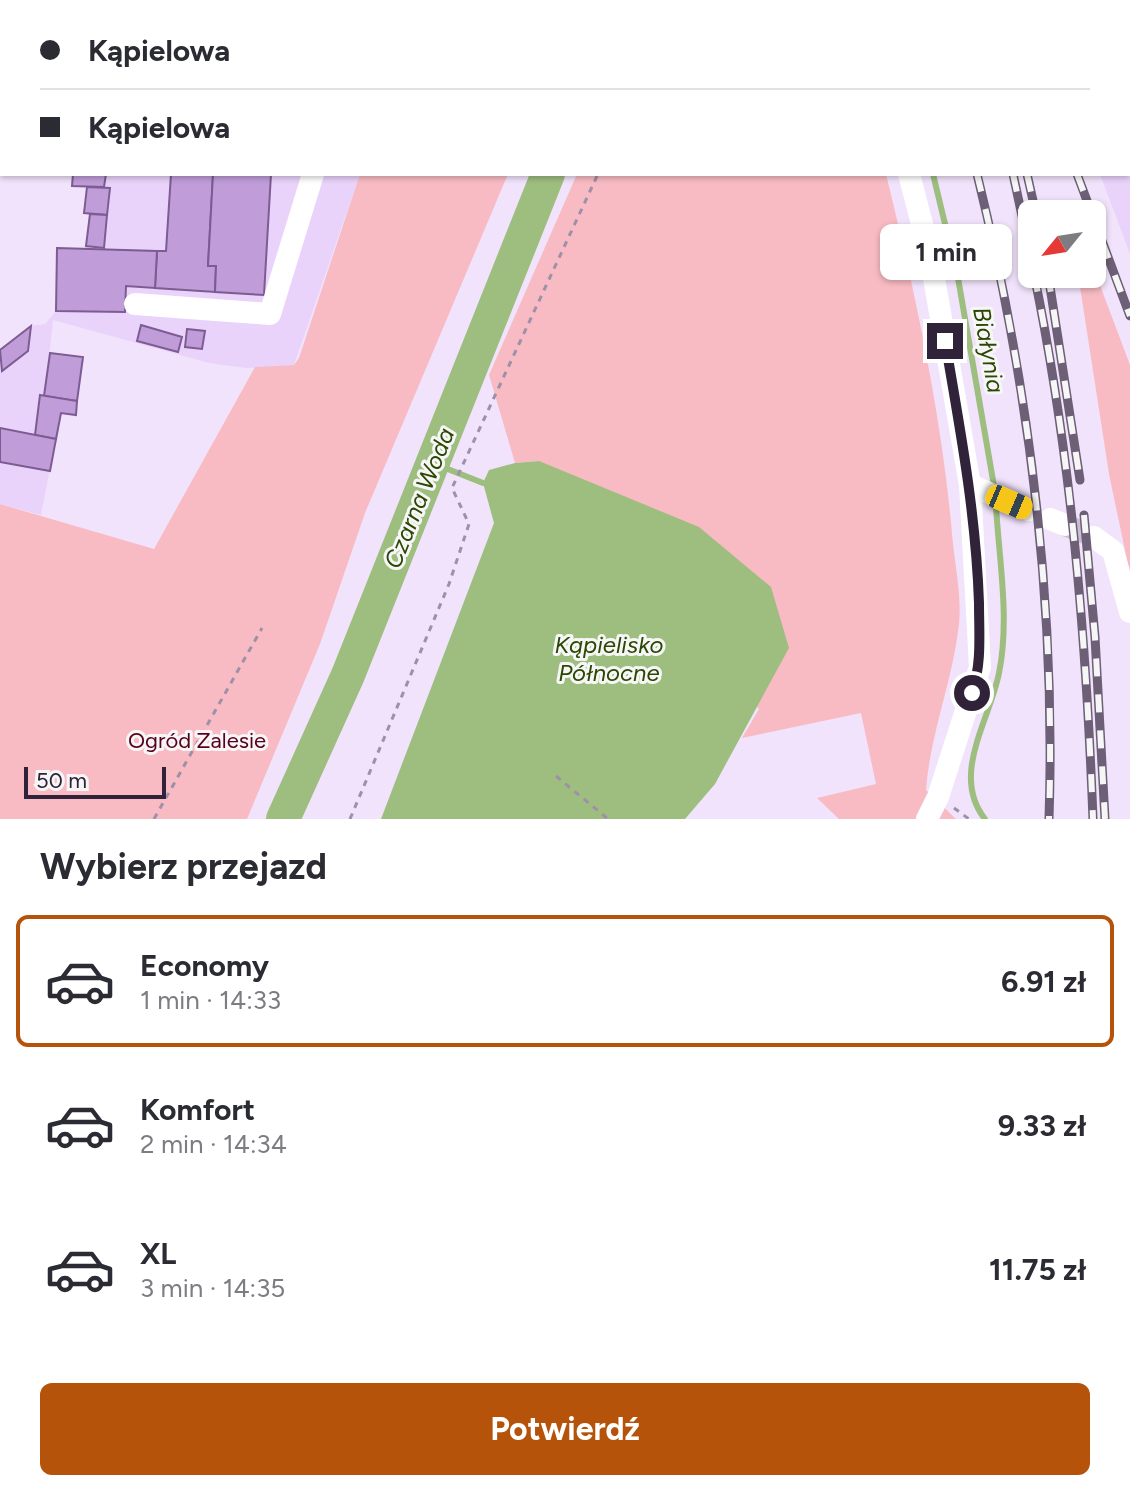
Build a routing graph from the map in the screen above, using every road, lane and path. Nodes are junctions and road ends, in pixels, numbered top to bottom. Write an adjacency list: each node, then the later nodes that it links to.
1 (312, 176): 4 (street)
2 (597, 176): 12 (path)
3 (910, 176): 5 (street)
4 (135, 304)
5 (970, 485): 6 (street); 14 (street)
6 (1029, 510)
7 (1094, 537): 8 (street)
8 (1130, 612)
9 (262, 628): 11 (path)
10 (556, 776): 13 (path)
11 (154, 819)
12 (350, 819)
13 (608, 819)
14 (927, 819)

